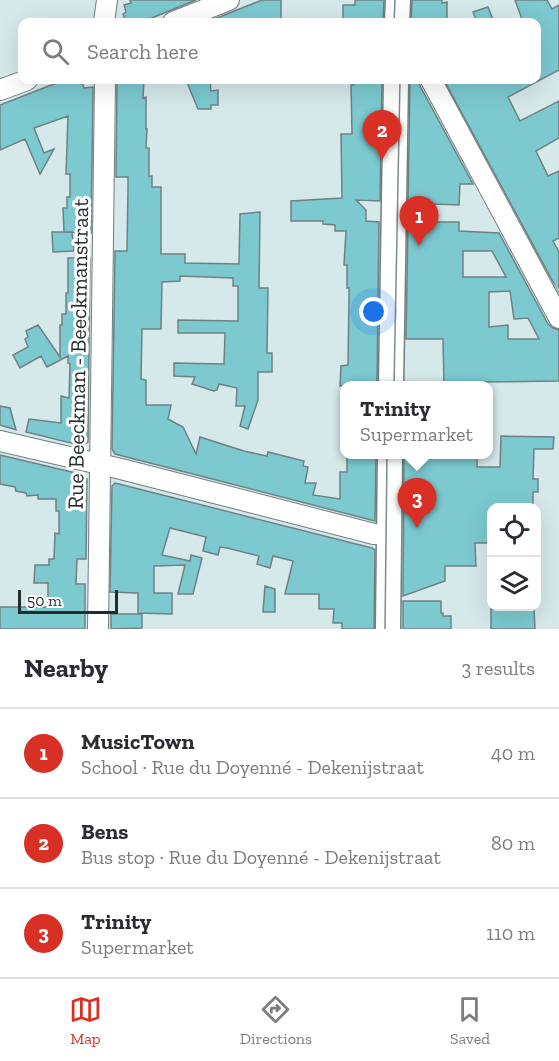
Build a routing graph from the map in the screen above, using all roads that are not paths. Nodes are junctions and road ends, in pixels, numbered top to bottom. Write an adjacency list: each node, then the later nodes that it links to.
1 (107, 0): 4 (street)
2 (229, 0): 5 (street)
3 (398, 0): 6 (main road)
4 (105, 18)
5 (183, 18)
6 (397, 18)
7 (18, 83): 11 (street)
8 (105, 84): 16 (street, Rue Beeckman - Beeckmanstraat)
9 (396, 84): 13 (main road)
10 (433, 84): 12 (street)
11 (0, 90)
12 (559, 318)
13 (391, 381)
14 (0, 441): 16 (street)
15 (390, 459): 17 (main road)
16 (101, 464): 17 (street); 18 (street, Rue Beeckman - Beeckmanstraat)
17 (390, 535): 19 (main road)
18 (98, 629)
19 (388, 629)

